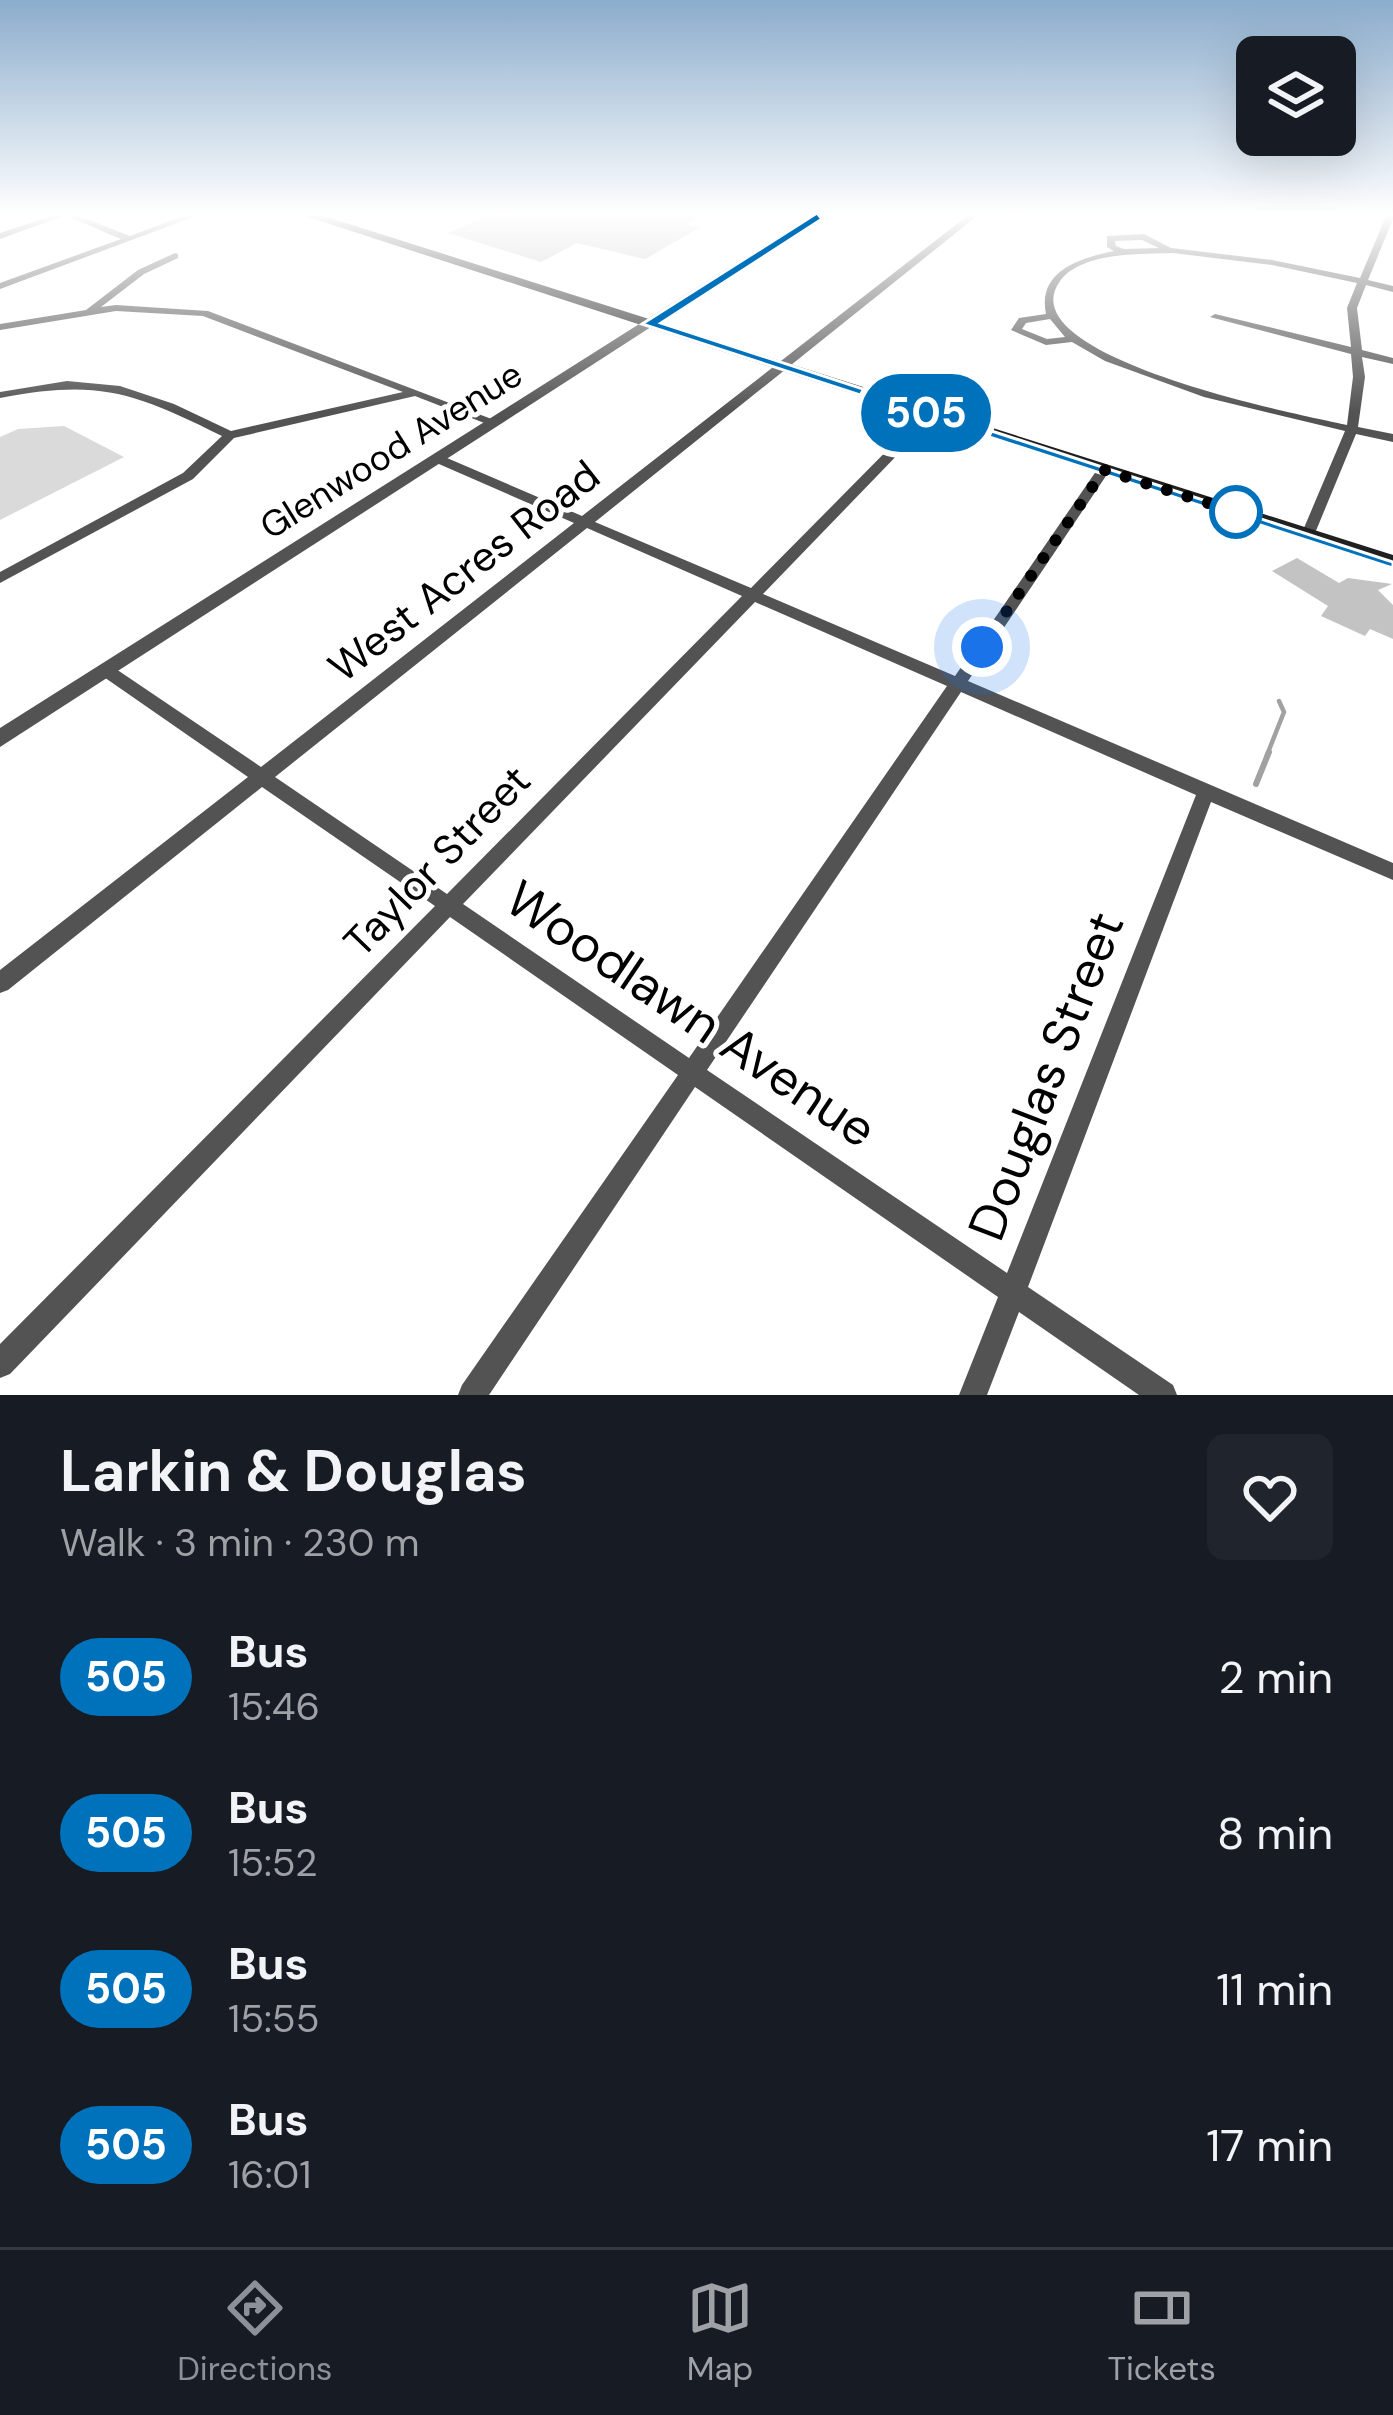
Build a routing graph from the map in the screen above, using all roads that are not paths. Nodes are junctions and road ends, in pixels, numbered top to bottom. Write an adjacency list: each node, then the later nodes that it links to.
1 (129, 281): 8 (street)
2 (514, 281): 11 (main road)
3 (716, 281): 11 (street, Glenwood Avenue)
4 (892, 281): 16 (street, West Acres Road)
5 (1056, 281): 9 (street)
6 (1360, 281): 7 (street); 14 (street)
7 (1393, 289)
8 (91, 310): 12 (street); 17 (street)
9 (1052, 316): 13 (street); 13 (street)
10 (1215, 316): 14 (street)
11 (649, 324): 16 (main road); 20 (street, Glenwood Avenue)
12 (0, 326)
13 (1074, 339): 21 (street)
14 (1357, 354): 15 (street); 21 (street)
15 (1393, 361)
16 (783, 368): 19 (main road); 26 (street, West Acres Road)
17 (415, 393): 20 (street); 22 (street)
18 (0, 395): 22 (street)
19 (930, 414): 25 (main road); 30 (street, Taylor Street)
20 (496, 423): 24 (street, Glenwood Avenue)
21 (1352, 429): 23 (street); 27 (street)
22 (230, 435): 29 (street)
23 (1393, 438)
24 (436, 458): 26 (street); 31 (street, Glenwood Avenue)
25 (1104, 470): 27 (main road); 32 (street)
26 (585, 521): 30 (street); 34 (street, West Acres Road)
27 (1308, 535): 28 (main road)
28 (1393, 562)
29 (0, 578)
30 (752, 595): 32 (street); 37 (street, Taylor Street)
31 (107, 671): 33 (street, Glenwood Avenue); 34 (street, Woodlawn Avenue)
32 (958, 682): 35 (street); 39 (street)
33 (0, 739)
34 (261, 777): 37 (street, Woodlawn Avenue); 38 (street, West Acres Road)
35 (1206, 792): 36 (street); 40 (street, Douglas Street)
36 (1393, 872)
37 (448, 906): 39 (street, Woodlawn Avenue); 41 (street, Taylor Street)
38 (0, 983)
39 (692, 1072): 40 (street, Woodlawn Avenue); 42 (street)
40 (1013, 1294): 43 (street, Douglas Street); 44 (street, Woodlawn Avenue)
41 (0, 1364)
42 (472, 1395)
43 (974, 1395)
44 (1163, 1395)

